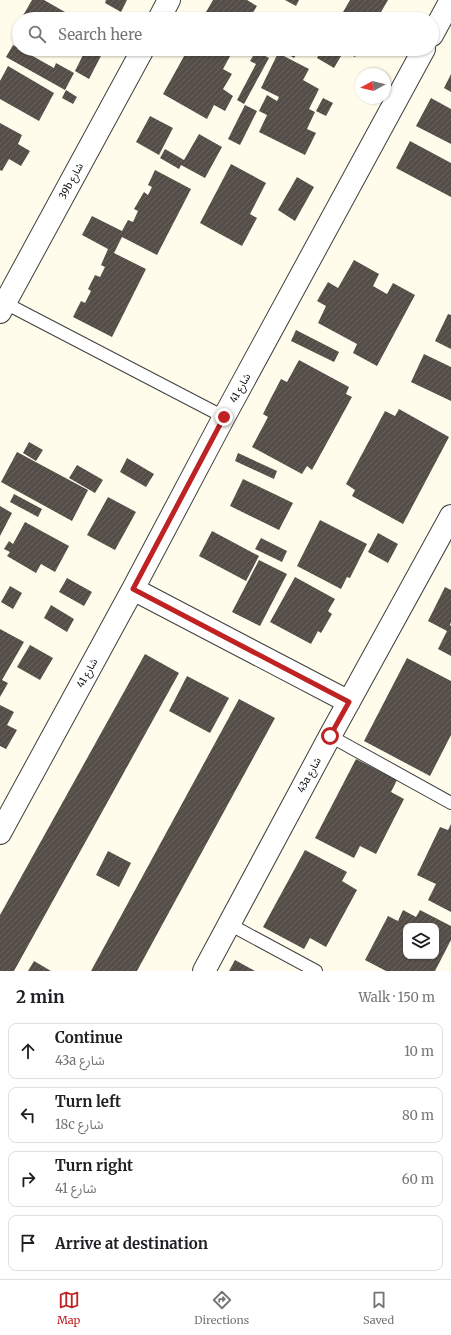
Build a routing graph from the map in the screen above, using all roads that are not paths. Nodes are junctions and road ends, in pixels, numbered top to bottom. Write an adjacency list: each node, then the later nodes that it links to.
1 (170, 0): 3 (street)
2 (451, 0): 4 (street)
3 (163, 12)
4 (439, 22)
5 (139, 56): 7 (street, 39b شارع)
6 (420, 56): 8 (street, شارع 41)
7 (3, 308): 8 (lane)
8 (224, 417): 11 (street, شارع 41)
9 (451, 516): 10 (street, 43a شارع)
10 (445, 540): 12 (street, 43a شارع)
11 (133, 589): 12 (street); 15 (street, شارع 41)
12 (349, 702): 13 (street, 43a شارع)
13 (330, 736): 14 (lane); 16 (street, 43a شارع)
14 (451, 803)
15 (0, 833)
16 (229, 924): 17 (street, 43a شارع); 18 (lane)
17 (204, 971)
18 (316, 971)

